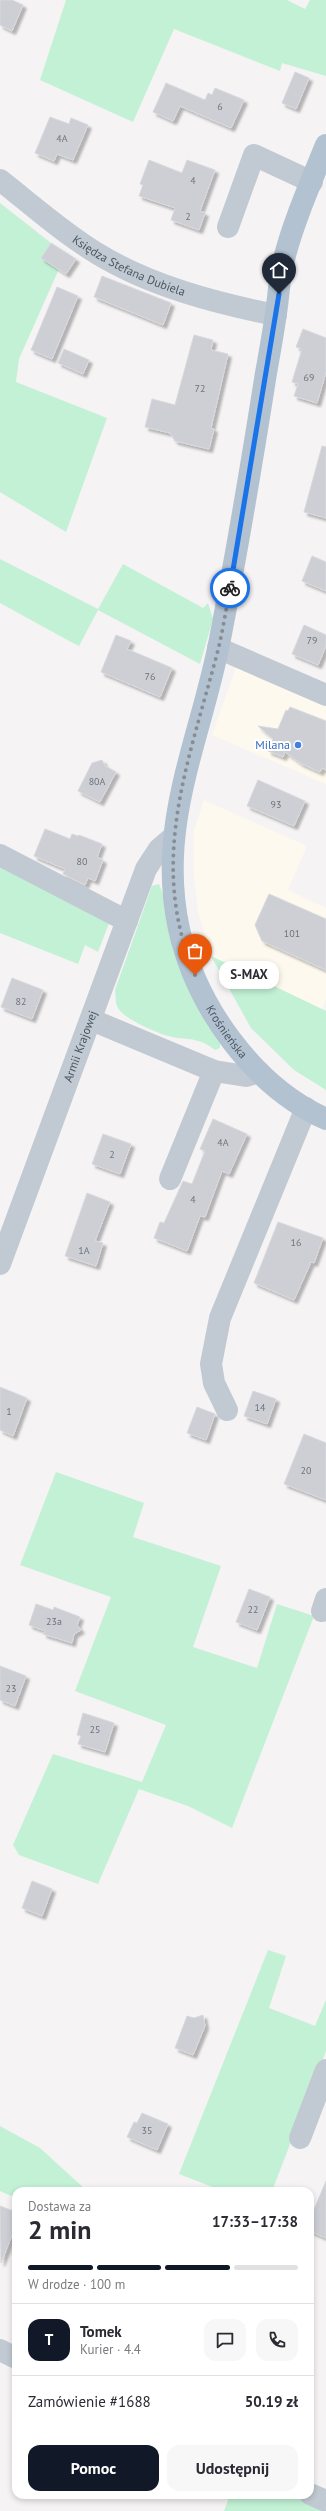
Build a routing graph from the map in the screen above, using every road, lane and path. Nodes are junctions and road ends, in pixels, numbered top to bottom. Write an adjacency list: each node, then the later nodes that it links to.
1 (326, 144): 3 (main road, Krośnieńska)
2 (0, 180): 5 (street, Księdza Stefana Dubiela)
3 (312, 182): 4 (street); 5 (main road, Krośnieńska)
4 (228, 228)
5 (276, 315): 6 (main road, Krośnieńska)
6 (218, 648): 7 (street); 8 (main road, Krośnieńska)
7 (326, 695)
8 (173, 837): 10 (street, Armii Krajowej); 13 (main road, Krośnieńska)
9 (0, 856): 10 (street)
10 (127, 921): 11 (street, Armii Krajowej)
11 (92, 1020): 12 (street); 17 (street, Armii Krajowej)
12 (214, 1071): 13 (street); 16 (street)
13 (259, 1072): 14 (main road, Krośnieńska)
14 (306, 1108): 15 (main road, Krośnieńska); 18 (street)
15 (326, 1119)
16 (170, 1179)
17 (0, 1264)
18 (227, 1410)
19 (326, 2070): 20 (street)
20 (300, 2138)
21 (0, 2350): 22 (street)
22 (12, 2356)
23 (314, 2496): 24 (street)
24 (326, 2501)

